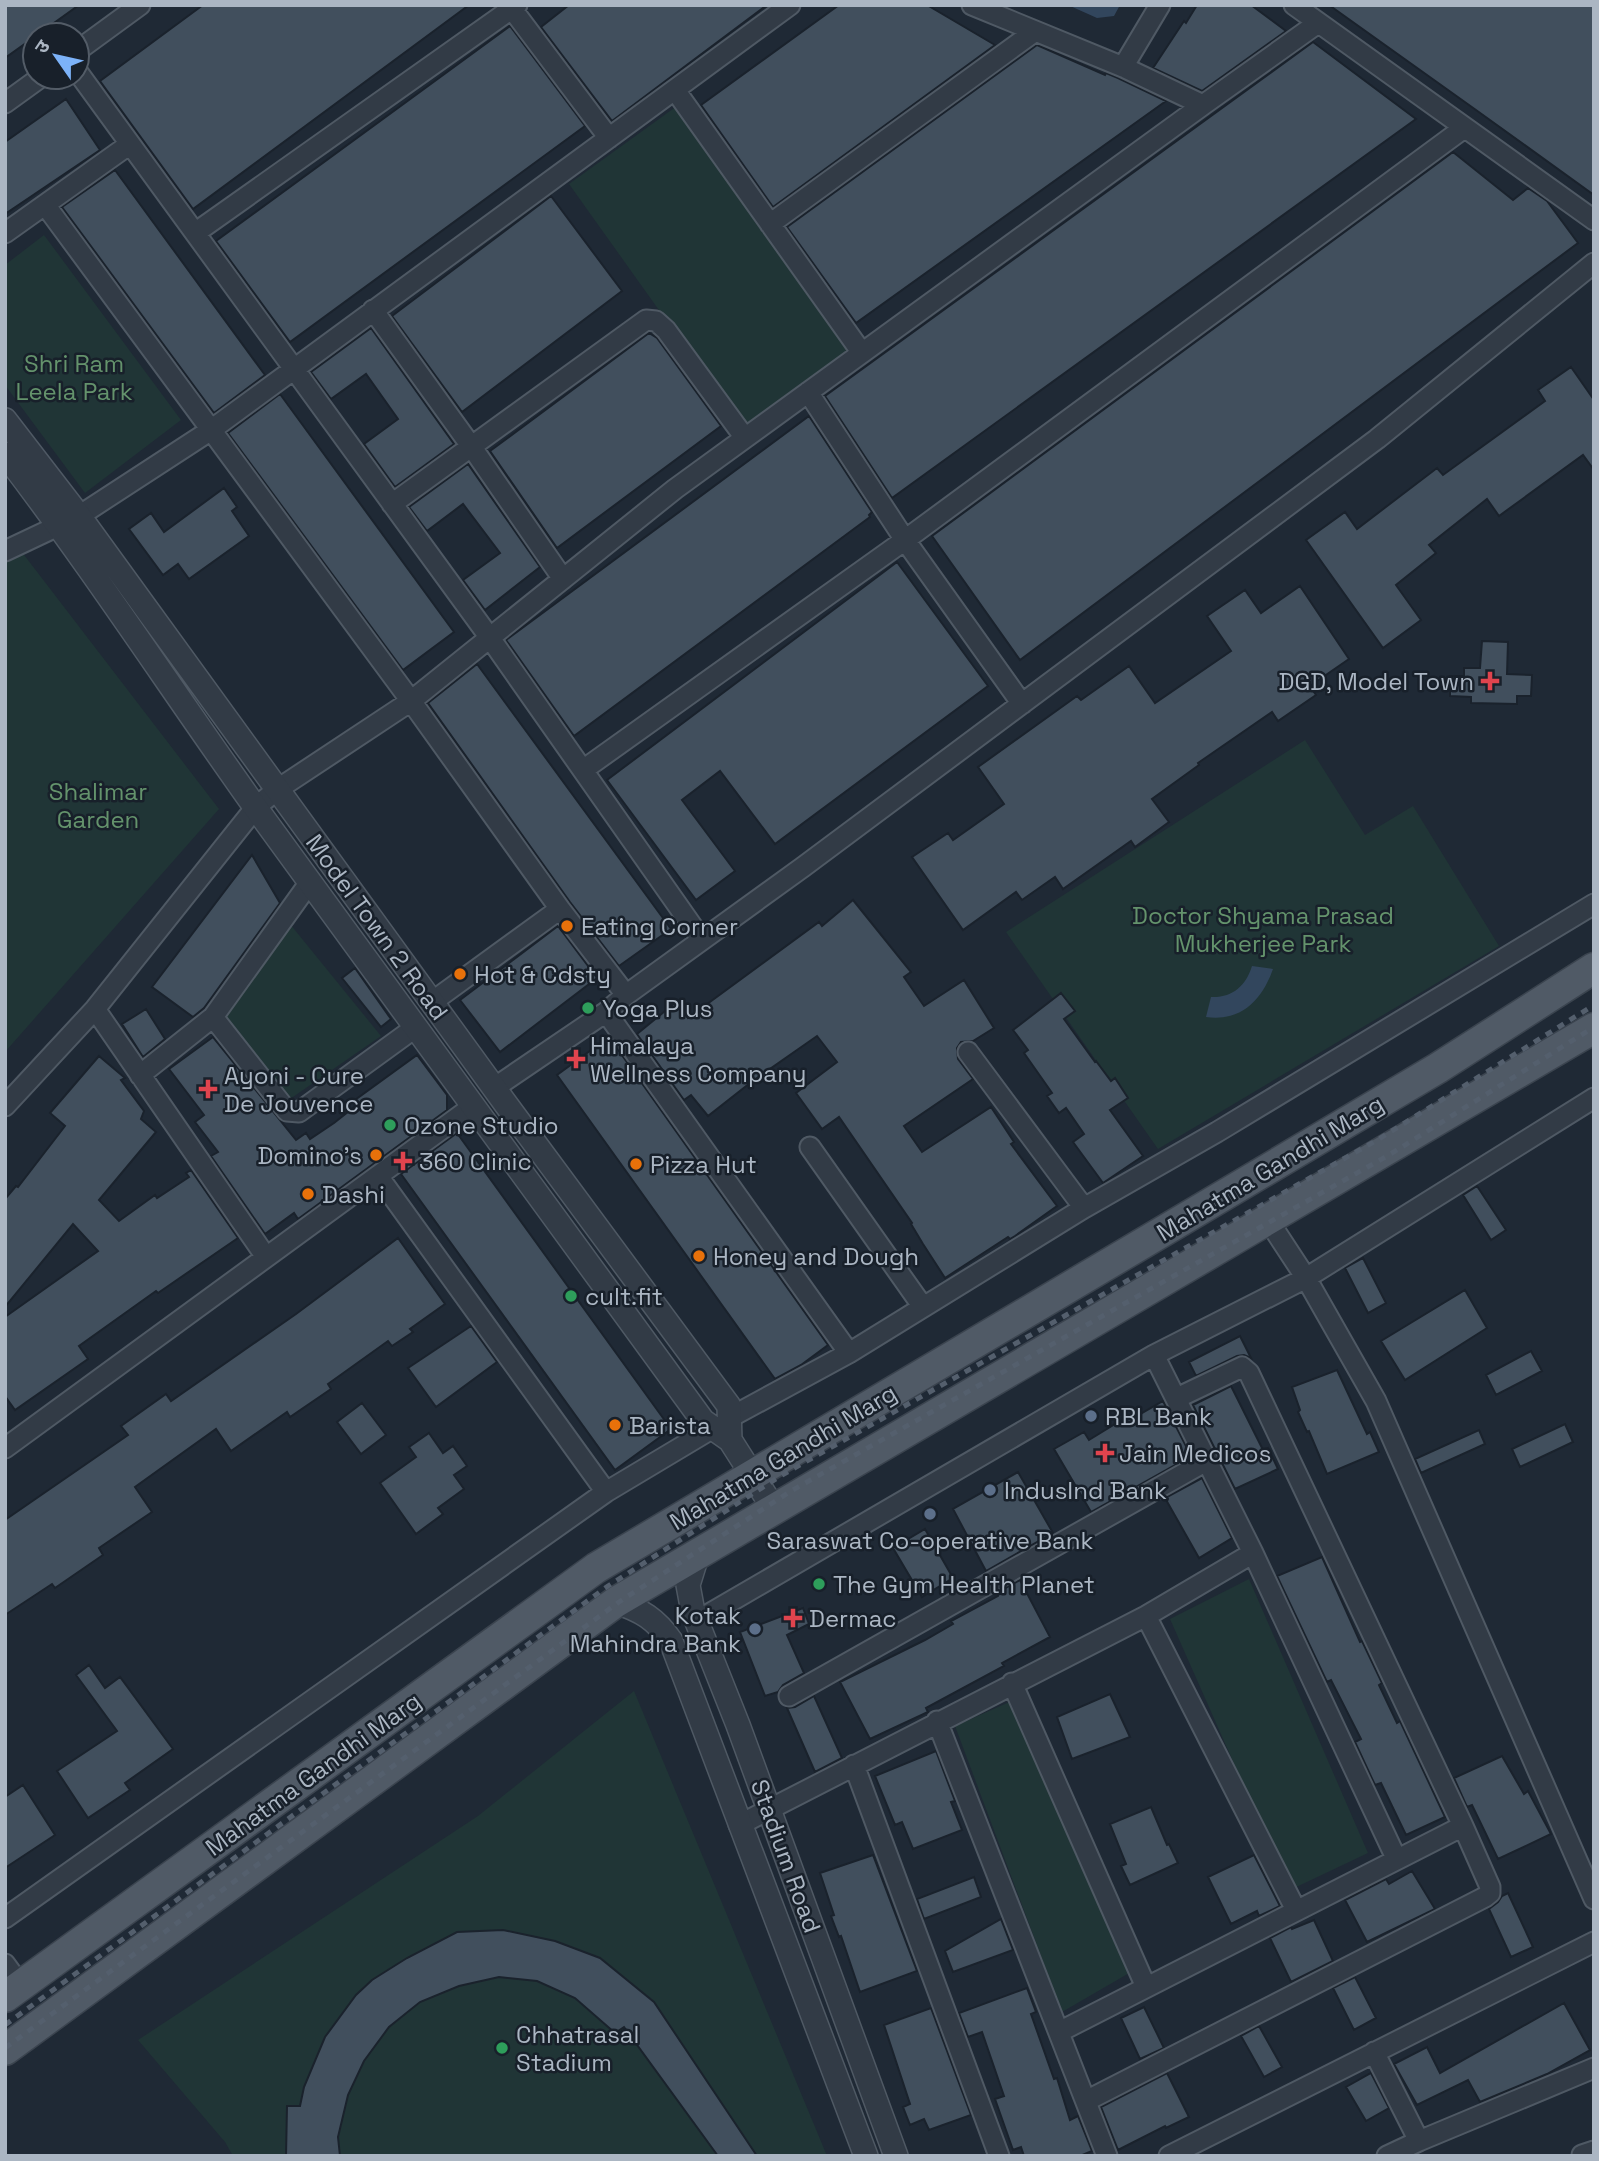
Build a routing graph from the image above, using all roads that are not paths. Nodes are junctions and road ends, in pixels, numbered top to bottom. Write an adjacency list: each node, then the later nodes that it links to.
1 (140, 5): 9 (street)
2 (790, 5): 12 (street)
3 (972, 5): 8 (street)
4 (1160, 5): 10 (street)
5 (1294, 5): 7 (street)
6 (513, 7): 17 (street); 23 (street)
7 (1318, 23): 15 (street); 16 (street)
8 (1034, 32): 10 (street); 21 (street)
9 (91, 41)
10 (1123, 67): 15 (street)
11 (91, 90): 18 (street)
12 (675, 90): 17 (street); 21 (street)
13 (22, 91): 14 (street)
14 (5, 103)
15 (1203, 105): 26 (street)
16 (1464, 128): 20 (street); 36 (street)
17 (609, 138): 25 (street)
18 (130, 144): 19 (street); 23 (street)
19 (46, 205): 22 (street); 30 (street)
20 (1594, 220)
21 (770, 224): 26 (street)
22 (5, 233)
23 (195, 233): 27 (street)
24 (1594, 263): 41 (street)
25 (373, 310): 27 (street); 32 (street)
26 (862, 353): 28 (street)
27 (294, 369): 30 (street); 34 (street)
28 (808, 392): 31 (street); 36 (street)
29 (5, 420): 35 (street, Model Town 2 Road)
30 (211, 429): 35 (street); 40 (street)
31 (745, 438): 32 (street); 38 (street)
32 (471, 446): 34 (street); 38 (street)
33 (5, 454): 35 (street, Model Town 2 Road)
34 (392, 504): 39 (street)
35 (70, 521): 37 (street); 43 (street, Model Town 2 Road); 44 (street, Model Town 2 Road)
36 (905, 540): 41 (street); 42 (street)
37 (5, 551)
38 (563, 579): 39 (street)
39 (490, 638): 40 (street); 42 (street)
40 (411, 701): 43 (street); 47 (street)
41 (1022, 704): 48 (street)
42 (583, 770): 48 (street)
43 (278, 789): 44 (street); 51 (street, Model Town 2 Road)
44 (256, 807): 45 (street, Model Town 2 Road); 52 (street)
45 (310, 882): 54 (street); 55 (street, Model Town 2 Road)
46 (1594, 904): 65 (street)
47 (560, 909): 50 (street); 51 (street)
48 (702, 940): 50 (street)
49 (1594, 968): 76 (main road, Mahatma Gandhi Marg)
50 (626, 995): 53 (street)
51 (432, 1002): 59 (street, Model Town 2 Road)
52 (94, 1009): 58 (street); 61 (street)
53 (606, 1012): 59 (street); 70 (street)
54 (213, 1017): 55 (street); 58 (street)
55 (416, 1027): 62 (street, Model Town 2 Road)
56 (1594, 1028): 66 (main road, Mahatma Gandhi Marg)
57 (968, 1052): 65 (street)
58 (140, 1074): 67 (street)
59 (494, 1088): 73 (street, Model Town 2 Road)
60 (1594, 1098): 68 (street)
61 (5, 1106)
62 (472, 1107): 64 (street); 73 (street, Model Town 2 Road)
63 (810, 1147): 69 (street)
64 (378, 1176): 67 (street); 77 (street)
65 (1084, 1208): 69 (street)
66 (1268, 1220): 68 (street); 78 (main road, Mahatma Gandhi Marg)
67 (266, 1257): 74 (street)
68 (1306, 1278): 71 (street); 92 (street)
69 (923, 1307): 70 (street)
70 (849, 1353): 73 (street)
71 (1154, 1355): 72 (street); 83 (street)
72 (1177, 1398): 75 (street); 90 (street)
73 (727, 1434): 76 (street); 77 (street)
74 (5, 1448)
75 (1208, 1460): 79 (street); 85 (street)
76 (752, 1476): 78 (street); 96 (main road, Mahatma Gandhi Marg)
77 (606, 1492): 94 (street)
78 (774, 1509): 80 (main road, Mahatma Gandhi Marg)
79 (1253, 1553): 82 (street); 91 (street)
80 (697, 1556): 81 (main road, Mahatma Gandhi Marg); 83 (street, Stadium Road)
81 (616, 1602): 89 (street, Stadium Road); 99 (main road, Mahatma Gandhi Marg)
82 (1146, 1616): 84 (street); 93 (street)
83 (697, 1622): 88 (street, Stadium Road)
84 (1012, 1683): 86 (street); 97 (street)
85 (789, 1696)
86 (937, 1721): 87 (street); 98 (street)
87 (854, 1765): 88 (street); 108 (street)
88 (770, 1810): 89 (street); 107 (street, Stadium Road)
89 (739, 1825): 106 (street, Stadium Road)
90 (1463, 1826): 91 (street); 102 (street)
91 (1396, 1858): 93 (street)
92 (1594, 1899)
93 (1296, 1910): 97 (street)
94 (5, 1918)
95 (1594, 1942): 100 (street)
96 (10, 1982)
97 (1146, 1987): 98 (street)
98 (1059, 2032): 102 (street)
99 (5, 2050)
100 (1374, 2052): 103 (street); 110 (street)
101 (1594, 2068): 103 (street)
102 (1086, 2101): 109 (street)
103 (1419, 2141): 111 (street)
104 (1594, 2151): 105 (street)
105 (1582, 2155)
106 (866, 2156)
107 (896, 2156)
108 (999, 2156)
109 (1107, 2156)
110 (1169, 2156)
111 (1388, 2156)

